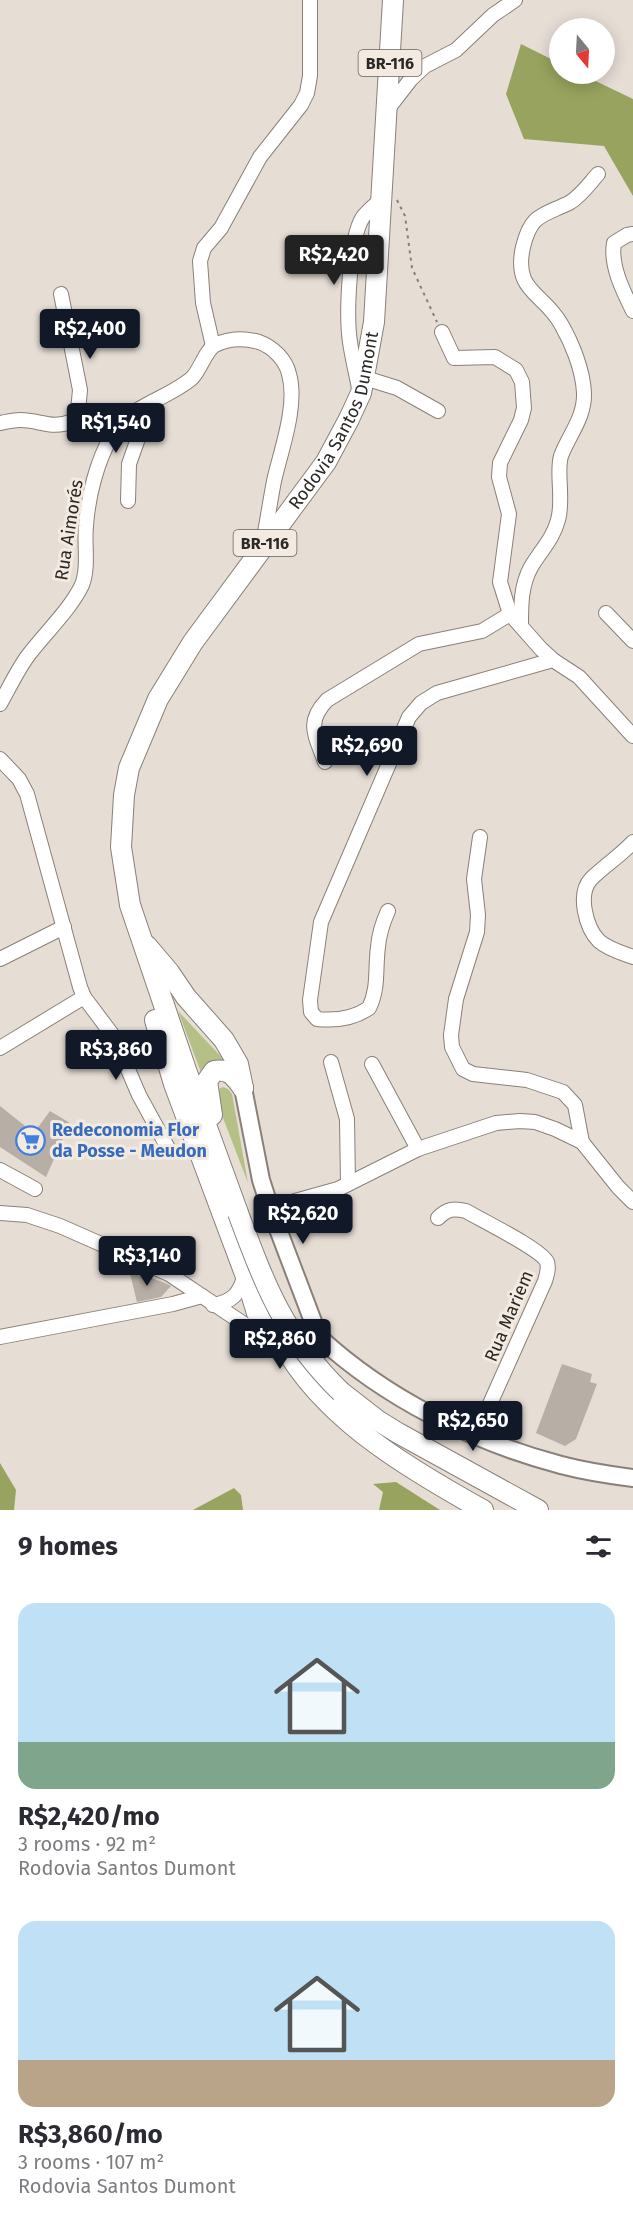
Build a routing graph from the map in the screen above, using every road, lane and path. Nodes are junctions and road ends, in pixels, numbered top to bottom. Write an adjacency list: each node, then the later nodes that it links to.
1 (310, 0): 11 (street)
2 (393, 0): 4 (highway, Rodovia Santos Dumont / BR-116)
3 (516, 0): 4 (street)
4 (387, 110): 6 (highway, Rodovia Santos Dumont / BR-116)
5 (598, 174): 20 (street)
6 (383, 192): 10 (path); 12 (highway, Rodovia Santos Dumont / BR-116); 12 (street)
7 (633, 234): 9 (street)
8 (61, 294): 15 (street)
9 (633, 311)
10 (442, 332): 19 (street)
11 (213, 346): 13 (street, Rua Aimorés); 17 (street)
12 (363, 386): 14 (street); 17 (highway, Rodovia Santos Dumont / BR-116)
13 (142, 408): 16 (street); 23 (street, Rua Aimorés)
14 (438, 411)
15 (0, 423)
16 (128, 501)
17 (263, 545): 31 (highway, Rodovia Santos Dumont / BR-116)
18 (606, 613): 21 (street)
19 (510, 614): 20 (street); 26 (street)
20 (521, 624): 22 (street)
21 (633, 641)
22 (553, 660): 24 (street); 29 (street)
23 (0, 704)
24 (633, 736)
25 (0, 759): 30 (street)
26 (325, 762)
27 (480, 837): 39 (street)
28 (633, 842): 32 (street)
29 (388, 911)
30 (64, 927): 33 (street); 34 (street)
31 (139, 936): 38 (highway); 40 (highway, Rodovia Santos Dumont / BR-116); 50 (highway)
32 (633, 957)
33 (0, 959)
34 (84, 997): 35 (street); 42 (street)
35 (0, 1048)
36 (331, 1062): 44 (street)
37 (372, 1064): 41 (street)
38 (243, 1088): 40 (highway); 47 (main road)
39 (582, 1142): 41 (street); 46 (street)
40 (214, 1146): 60 (highway, BR-116, bridge)
41 (418, 1149): 44 (street)
42 (169, 1150)
43 (0, 1170): 45 (street)
44 (348, 1184): 47 (street)
45 (35, 1189)
46 (633, 1202)
47 (270, 1208): 54 (main road)
48 (0, 1213): 51 (street)
49 (438, 1218): 57 (street, Rua Mariem)
50 (245, 1274): 51 (street); 53 (highway)
51 (208, 1300): 52 (street); 55 (street)
52 (229, 1313): 53 (street); 56 (street)
53 (257, 1313): 54 (street); 56 (highway)
54 (307, 1329): 56 (main road); 56 (main road); 57 (main road)
55 (0, 1337)
56 (283, 1347): 59 (highway)
57 (476, 1435): 58 (main road)
58 (633, 1478)
59 (483, 1510)
60 (538, 1510)

